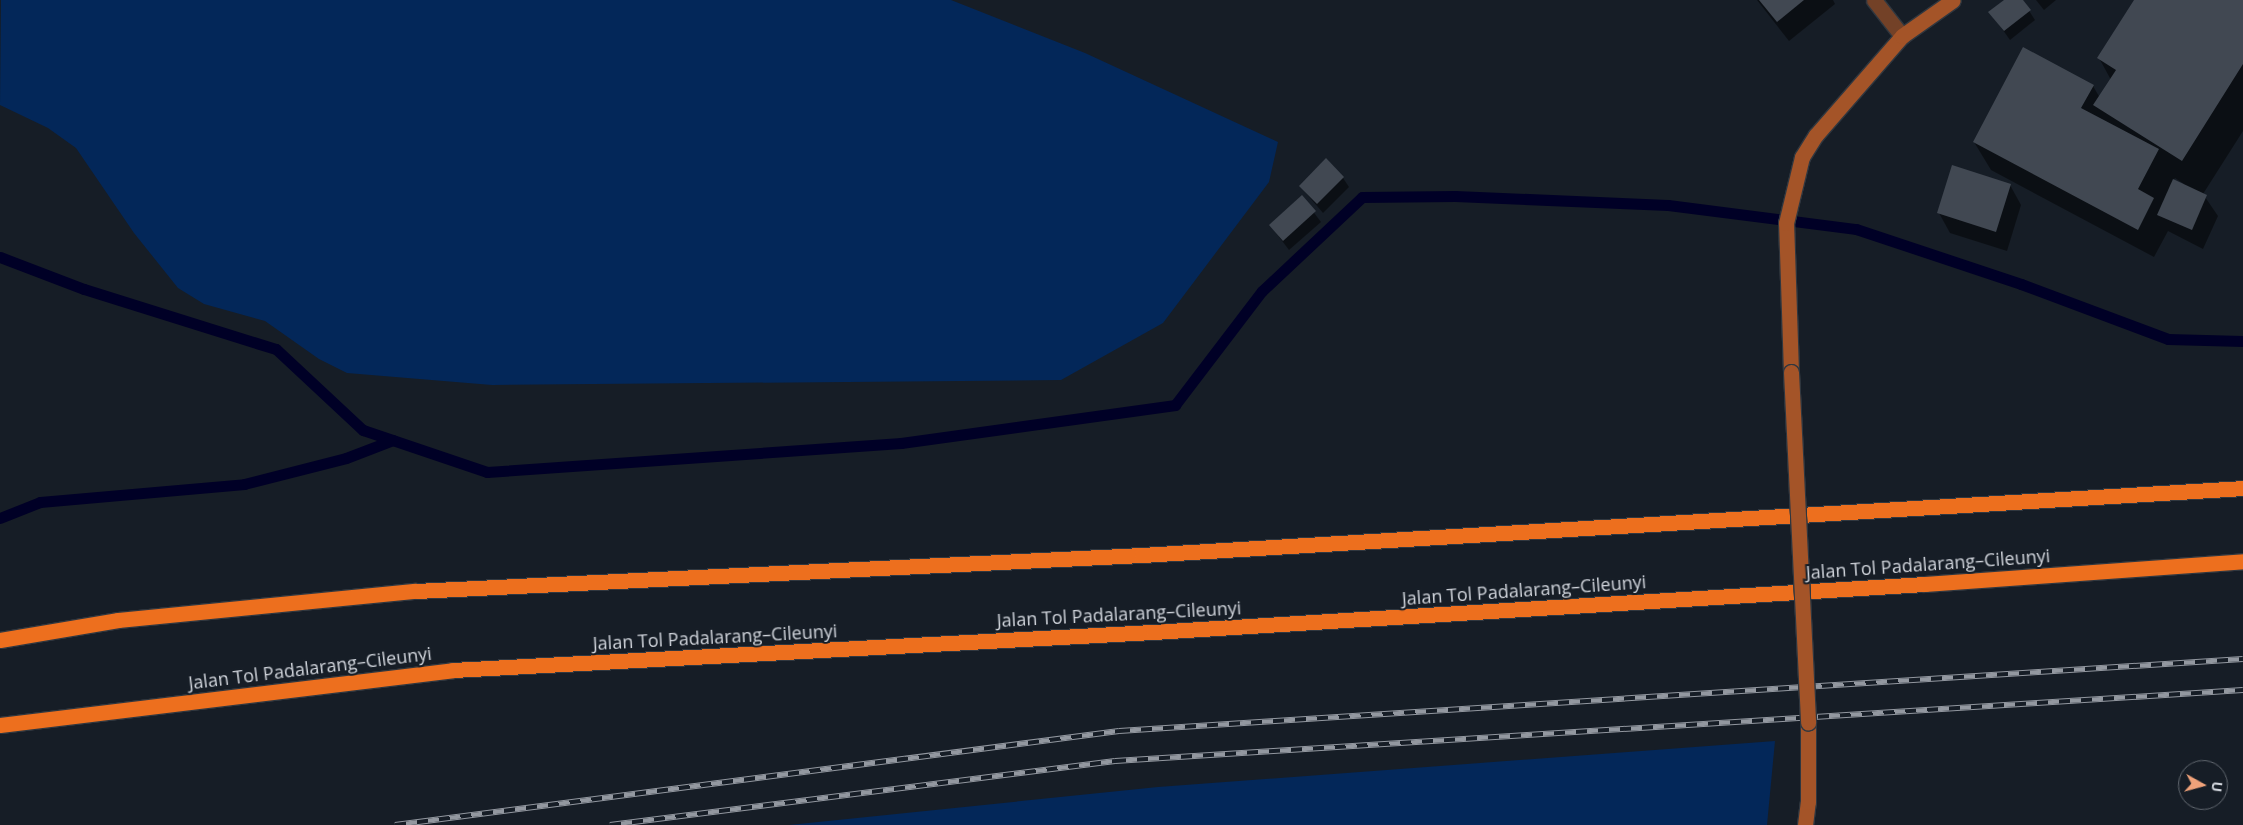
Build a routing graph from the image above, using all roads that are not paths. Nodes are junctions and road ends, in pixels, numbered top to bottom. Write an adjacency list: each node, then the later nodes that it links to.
1 (1874, 0): 3 (street)
2 (1953, 0): 3 (street)
3 (1902, 36): 8 (street, bridge)
4 (2243, 488): 6 (highway)
5 (2243, 561): 7 (highway, Jalan Tol Padalarang–Cileunyi)
6 (0, 640)
7 (0, 725)
8 (1804, 825)

